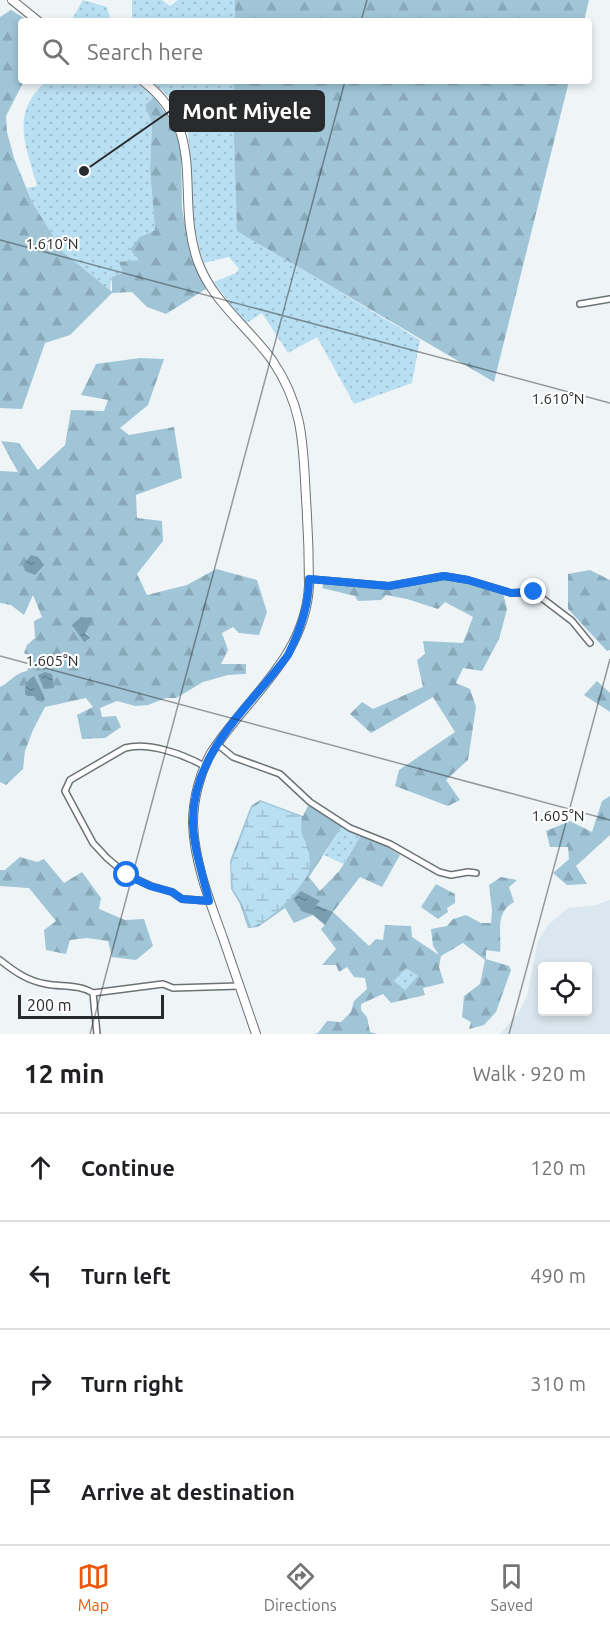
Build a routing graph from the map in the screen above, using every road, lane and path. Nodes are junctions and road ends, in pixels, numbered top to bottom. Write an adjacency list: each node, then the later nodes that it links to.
1 (12, 0): 2 (street)
2 (34, 18)
3 (146, 84): 6 (street)
4 (610, 299): 5 (street)
5 (580, 304)
6 (309, 579): 7 (street); 8 (street)
7 (590, 643)
8 (217, 744): 9 (street); 10 (street)
9 (204, 766): 11 (street); 11 (street)
10 (476, 873)
11 (209, 901): 13 (street)
12 (0, 960): 14 (street)
13 (239, 986): 14 (street); 16 (street)
14 (93, 993): 15 (street)
15 (97, 1034)
16 (256, 1034)

